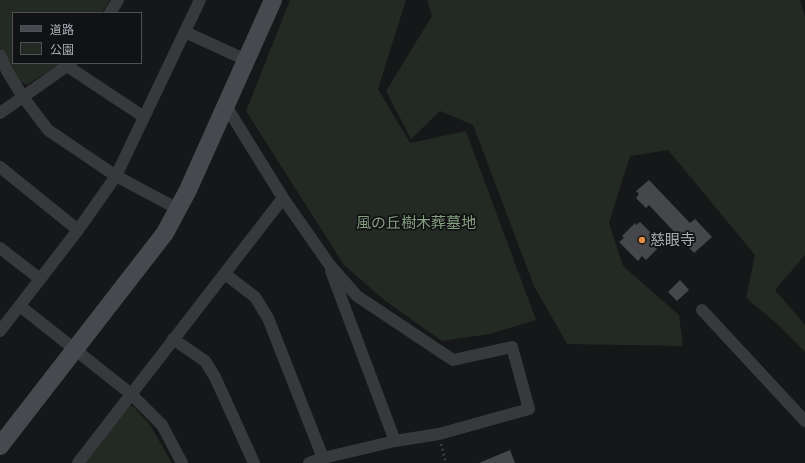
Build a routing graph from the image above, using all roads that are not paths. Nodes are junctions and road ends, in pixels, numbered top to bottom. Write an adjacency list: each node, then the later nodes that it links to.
1 (118, 0): 4 (street)
2 (200, 0): 5 (street)
3 (273, 0): 7 (street)
4 (111, 12)
5 (185, 32): 7 (street); 12 (street)
6 (0, 55): 9 (street)
7 (246, 60): 10 (street)
8 (69, 65): 9 (street); 12 (street)
9 (23, 97): 11 (street); 14 (street)
10 (226, 106): 15 (street); 16 (street)
11 (0, 113)
12 (144, 117): 14 (street)
13 (0, 167): 17 (street)
14 (116, 176): 16 (street); 17 (street)
15 (284, 198): 19 (street); 20 (street)
16 (178, 209): 26 (street)
17 (78, 230): 21 (street)
18 (0, 248): 21 (street)
19 (329, 264): 29 (street); 29 (street)
20 (224, 274): 25 (street); 31 (street)
21 (40, 279): 22 (street)
22 (20, 306): 24 (street); 26 (street)
23 (702, 310): 28 (street)
24 (0, 331)
25 (173, 339): 27 (street); 34 (street)
26 (75, 350): 27 (street); 30 (street)
27 (131, 394): 32 (street); 33 (street)
28 (805, 421)
29 (395, 442): 31 (street)
30 (0, 446)
31 (323, 458): 35 (street)
32 (78, 463)
33 (182, 463)
34 (254, 463)
35 (309, 463)

